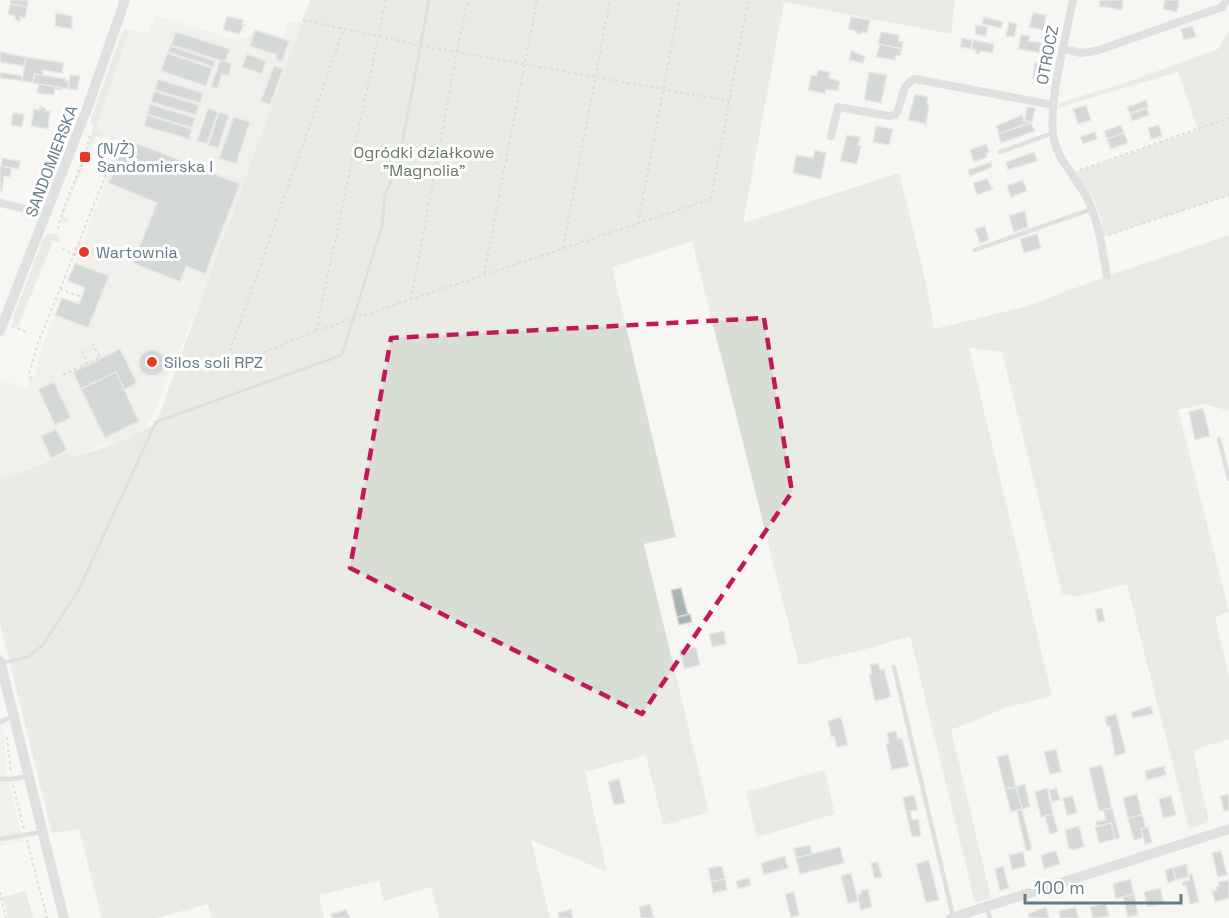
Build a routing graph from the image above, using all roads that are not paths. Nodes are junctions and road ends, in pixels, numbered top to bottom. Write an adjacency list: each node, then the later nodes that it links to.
1 (125, 0): 11 (street, SANDOMIERSKA)
2 (1073, 0): 4 (street, OTROCZ)
3 (1227, 0): 4 (street)
4 (1064, 49): 5 (street, OTROCZ)
5 (1053, 105): 6 (street, OTROCZ); 7 (street)
6 (1053, 133): 8 (lane); 10 (street, OTROCZ)
7 (831, 136)
8 (1000, 152)
9 (0, 203): 11 (street)
10 (1092, 209): 12 (lane); 13 (street, OTROCZ)
11 (46, 214): 14 (street, SANDOMIERSKA)
12 (975, 250)
13 (1107, 276)
14 (0, 331)
15 (1219, 439): 16 (lane)
16 (1229, 479)
17 (1, 665): 19 (street)
18 (894, 667): 27 (lane)
19 (6, 720): 20 (street)
20 (28, 776): 21 (lane); 23 (street)
21 (0, 779)
22 (1229, 829): 25 (street)
23 (42, 832): 24 (lane); 26 (street)
24 (0, 840)
25 (987, 907): 27 (street); 28 (lane)
26 (64, 918)
27 (952, 918)
28 (990, 918)

